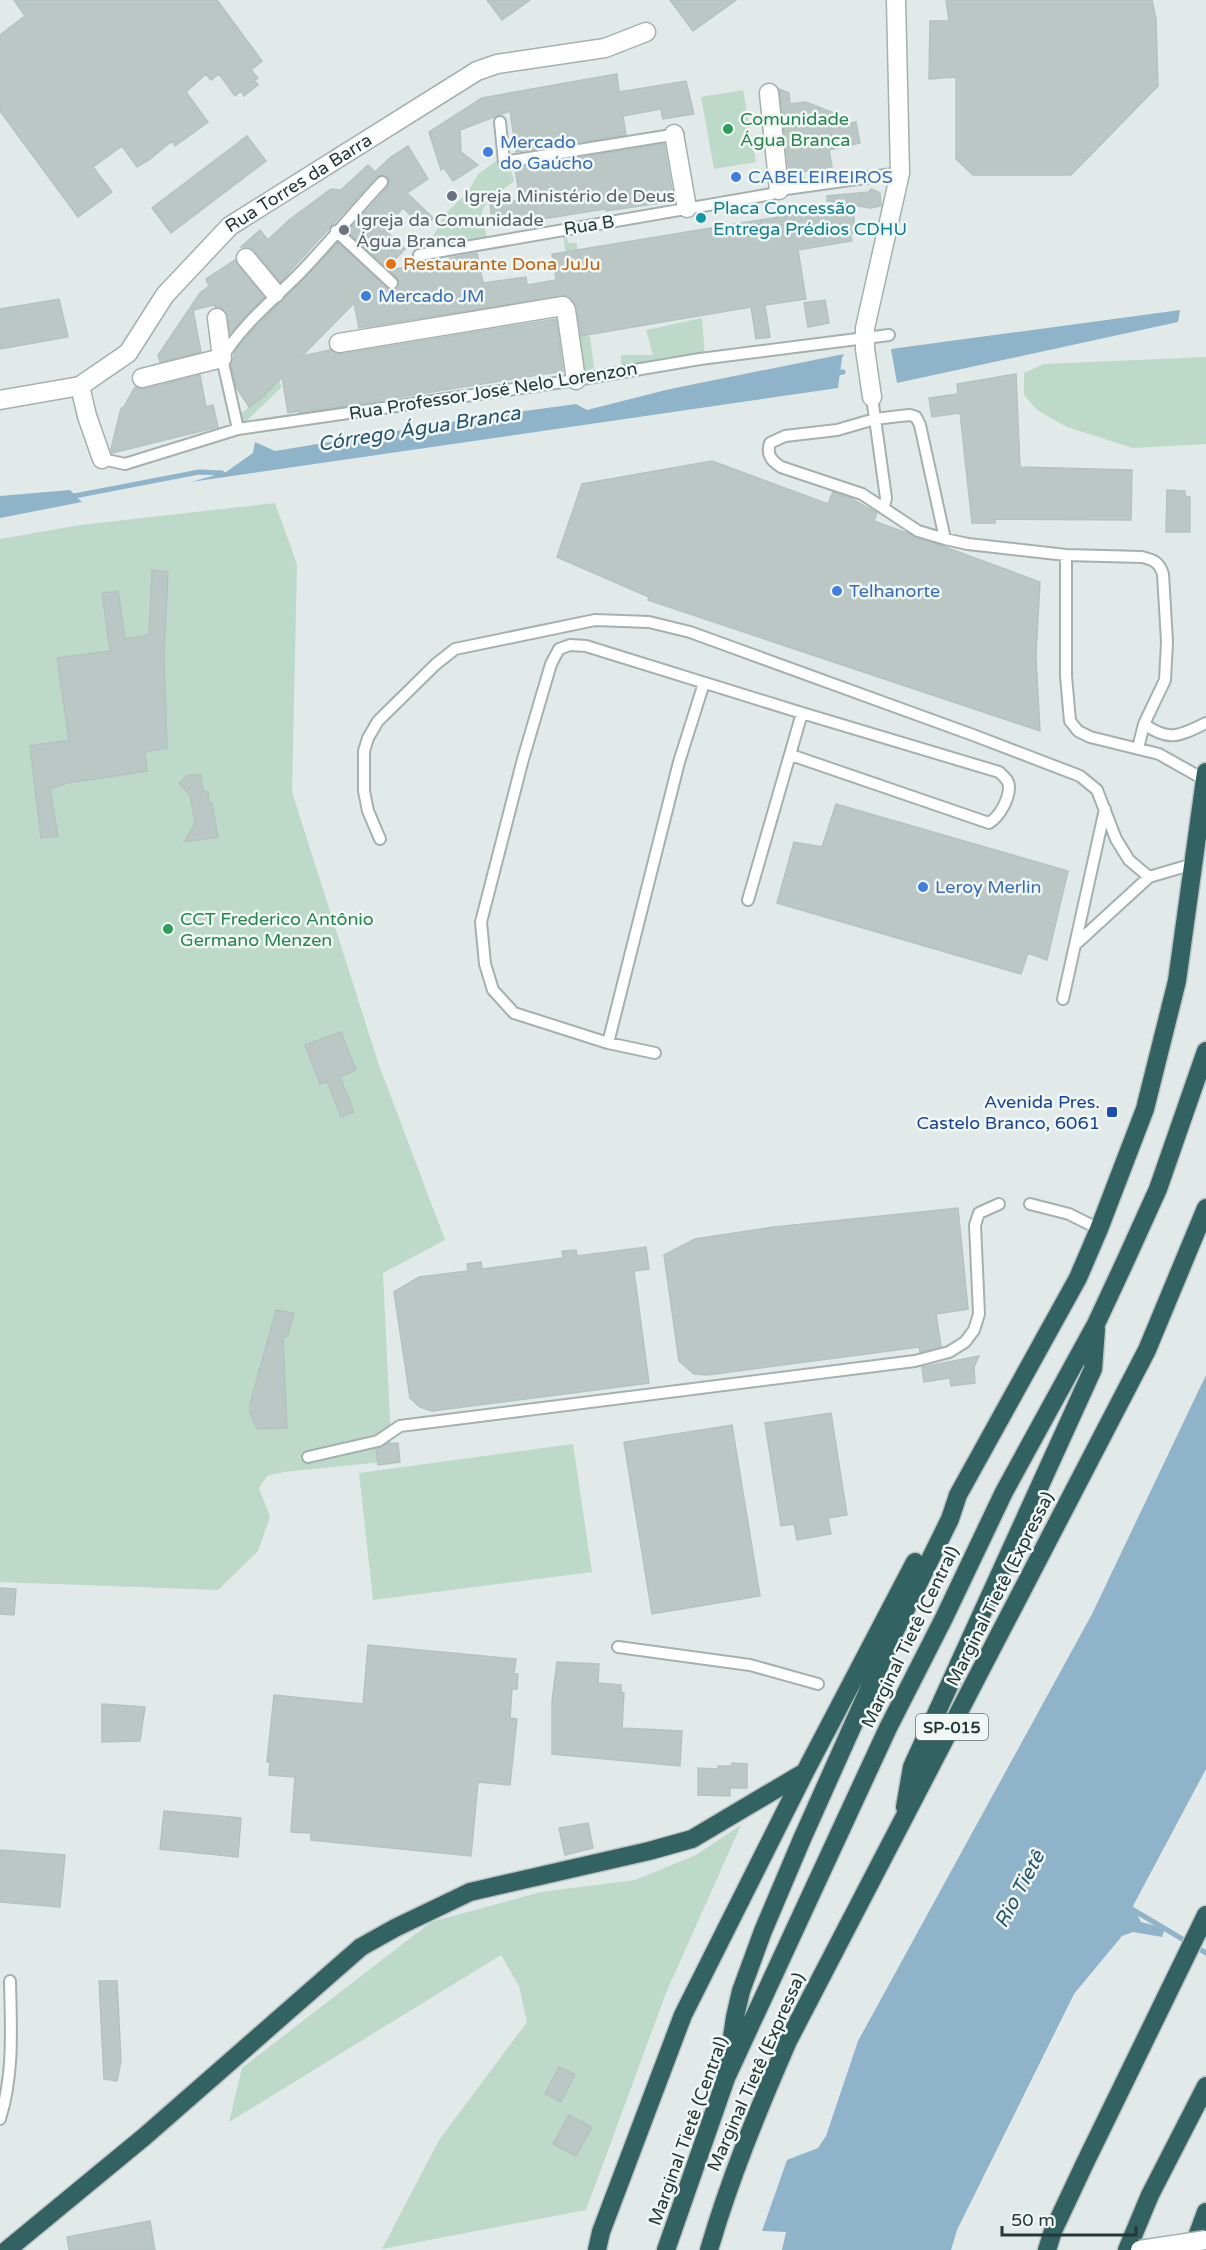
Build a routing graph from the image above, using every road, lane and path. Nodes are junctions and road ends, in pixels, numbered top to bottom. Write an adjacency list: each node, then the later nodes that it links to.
1 (896, 0): 6 (street)
2 (646, 32): 22 (street, Rua Torres da Barra)
3 (769, 93): 8 (street)
4 (500, 122): 5 (lane)
5 (677, 134): 9 (street)
6 (900, 173): 8 (lane, Rua B); 17 (street)
7 (382, 182): 10 (lane)
8 (779, 190): 9 (lane, Rua B)
9 (687, 208): 11 (lane, Rua B)
10 (336, 231): 13 (lane); 19 (lane)
11 (419, 255)
12 (246, 258): 14 (street)
13 (393, 283)
14 (275, 292)
15 (217, 318): 19 (street)
16 (889, 335): 17 (lane, Rua Professor José Nelo Lorenzon)
17 (864, 338): 21 (lane, Rua Professor José Nelo Lorenzon); 23 (street)
18 (339, 343): 21 (street)
19 (222, 358): 20 (street); 26 (lane)
20 (142, 378)
21 (576, 380): 26 (lane, Rua Professor José Nelo Lorenzon)
22 (80, 386): 24 (street, Rua Torres da Barra); 27 (street)
23 (872, 397): 25 (lane)
24 (0, 400)
25 (875, 419): 28 (lane); 28 (lane); 29 (lane)
26 (238, 429): 27 (lane, Rua Professor José Nelo Lorenzon)
27 (102, 459)
28 (884, 507): 29 (lane)
29 (945, 539): 30 (lane)
30 (1066, 555): 34 (lane); 35 (lane)
31 (704, 683): 32 (lane); 45 (lane); 45 (lane)
32 (802, 713): 36 (lane); 36 (lane)
33 (1206, 723): 34 (lane)
34 (1144, 724): 35 (lane)
35 (1138, 748): 37 (lane)
36 (791, 755): 42 (lane)
37 (1205, 776): 40 (highway)
38 (1105, 808): 39 (lane); 41 (lane); 43 (lane)
39 (380, 839)
40 (1194, 864): 41 (lane); 51 (highway)
41 (1149, 877): 43 (lane)
42 (747, 900)
43 (1077, 944): 44 (lane)
44 (1064, 999)
45 (608, 1043): 47 (lane)
46 (1206, 1051): 52 (highway, Marginal Tietê (Central))
47 (655, 1053)
48 (999, 1204): 53 (lane)
49 (1030, 1204): 51 (lane)
50 (1206, 1208): 58 (highway, Marginal Tietê (Expressa) / SP-015)
51 (1099, 1229): 54 (highway)
52 (1096, 1324): 58 (highway); 61 (highway, Marginal Tietê (Central))
53 (308, 1457)
54 (958, 1495): 57 (highway); 61 (highway)
55 (618, 1647): 56 (lane)
56 (818, 1684)
57 (805, 1772): 66 (highway); 67 (highway)
58 (902, 1824): 69 (highway, Marginal Tietê (Expressa) / SP-015)
59 (1206, 1915): 70 (highway)
60 (10, 1982): 63 (lane)
61 (726, 2078): 68 (highway, Marginal Tietê (Central))
62 (1206, 2086): 71 (highway)
63 (0, 2119)
64 (1206, 2212): 73 (highway)
65 (1206, 2240): 72 (street, bridge)
66 (7, 2250)
67 (597, 2250)
68 (666, 2250)
69 (709, 2250)
70 (1047, 2250)
71 (1126, 2250)
72 (1140, 2250)
73 (1192, 2250)

